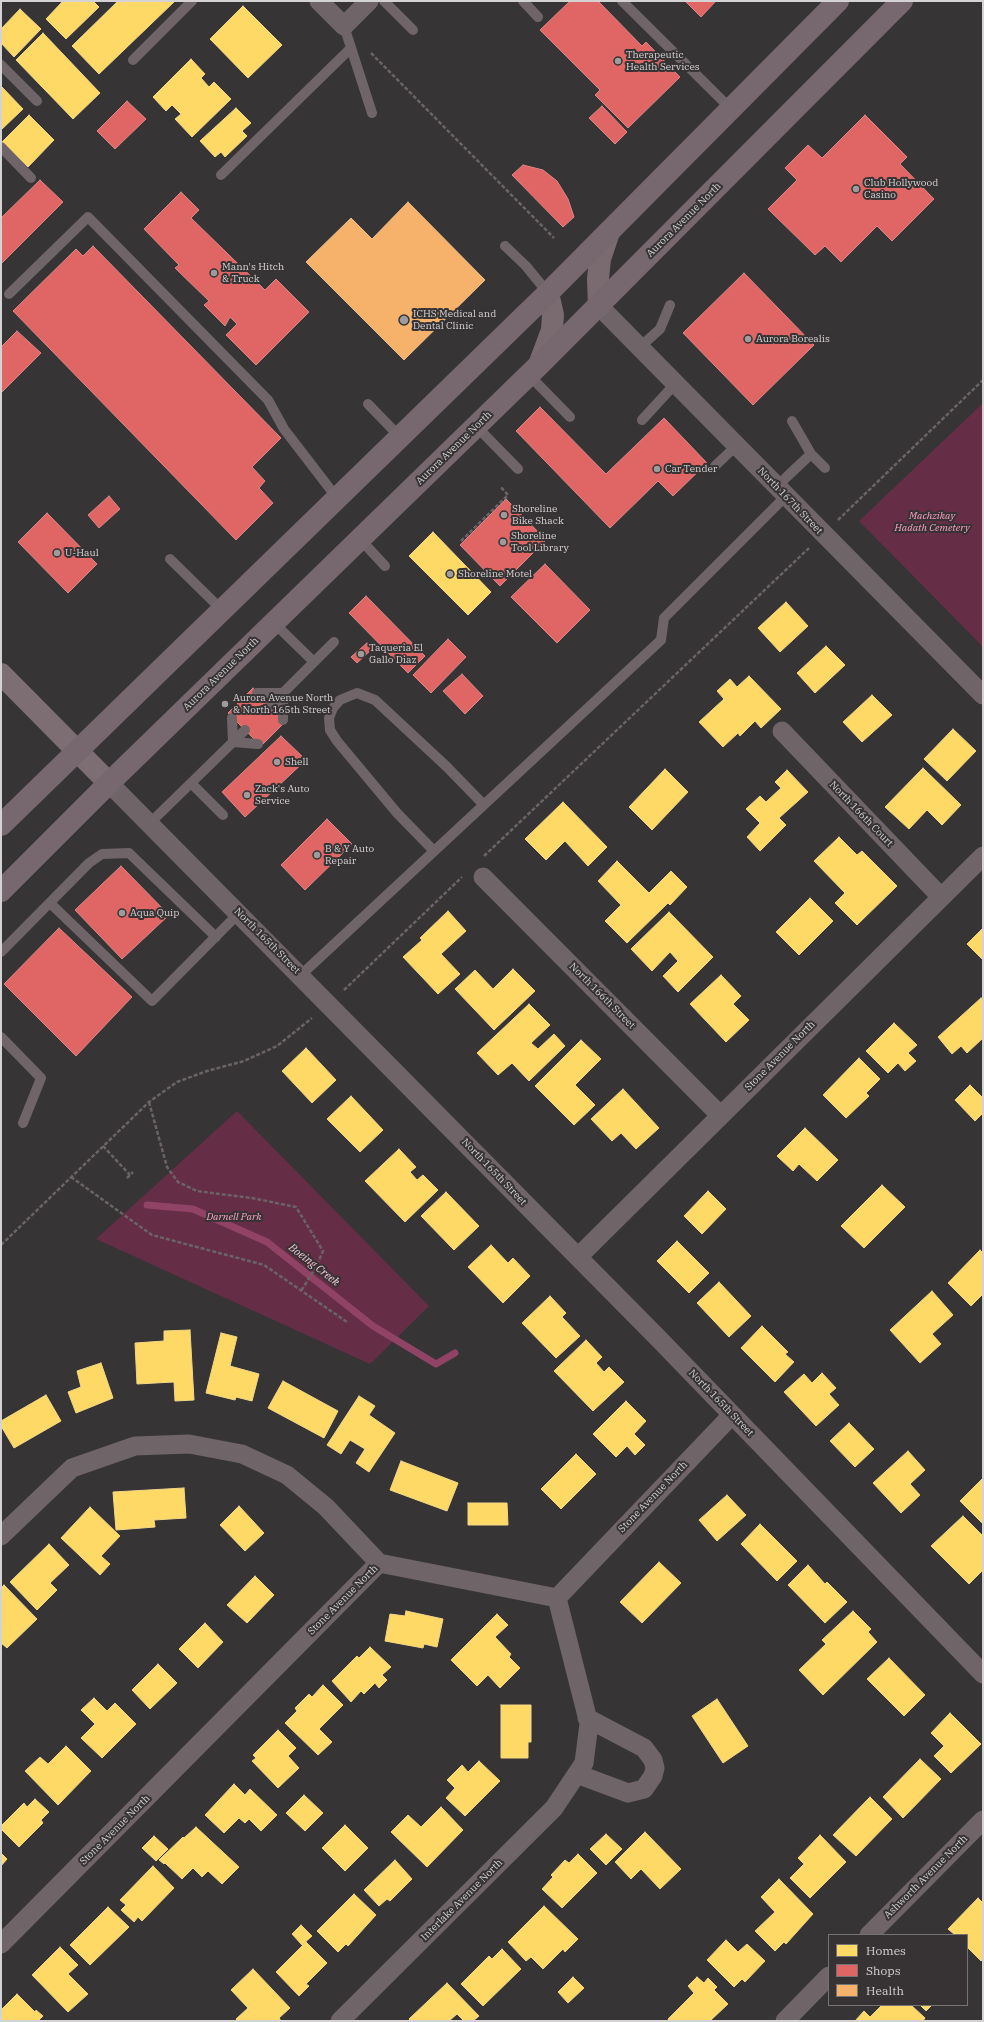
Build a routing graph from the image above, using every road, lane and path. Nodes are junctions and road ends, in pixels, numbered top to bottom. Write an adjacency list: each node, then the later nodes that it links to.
1 (192, 1): 13 (lane)
2 (319, 1): 10 (street)
3 (369, 1): 10 (street)
4 (384, 1): 11 (lane)
5 (523, 1): 9 (lane)
6 (622, 1): 16 (lane)
7 (838, 1): 16 (highway)
8 (902, 1): 27 (highway, Aurora Avenue North)
9 (538, 17)
10 (344, 26): 12 (lane); 22 (path)
11 (413, 30)
12 (352, 48): 17 (lane); 19 (lane)
13 (132, 60)
14 (1, 65): 15 (lane)
15 (36, 101)
16 (731, 109): 21 (highway)
17 (372, 113)
18 (1, 147): 20 (lane)
19 (221, 174)
20 (31, 178)
21 (609, 232): 24 (highway); 27 (main road)
22 (554, 238)
23 (505, 246): 24 (lane)
24 (548, 293): 29 (main road); 37 (highway)
25 (9, 294): 45 (lane)
26 (670, 305): 28 (lane)
27 (599, 306): 28 (street, North 167th Street); 29 (highway, Aurora Avenue North)
28 (640, 347): 31 (street, North 167th Street)
29 (534, 370): 33 (lane); 36 (highway, Aurora Avenue North)
30 (983, 380): 46 (path)
31 (675, 384): 34 (lane); 38 (street, North 167th Street)
32 (368, 404): 37 (lane)
33 (570, 416)
34 (642, 420)
35 (792, 421): 39 (lane)
36 (476, 426): 42 (lane); 47 (highway, Aurora Avenue North)
37 (400, 437): 45 (highway)
38 (736, 446): 40 (lane); 44 (street, North 167th Street)
39 (811, 454): 41 (lane); 44 (lane)
40 (715, 466)
41 (825, 468)
42 (518, 469)
43 (500, 486): 48 (path)
44 (781, 492): 59 (street, North 167th Street); 70 (lane)
45 (337, 498): 52 (highway)
46 (834, 524)
47 (360, 539): 51 (lane); 53 (highway, Aurora Avenue North)
48 (461, 541)
49 (810, 547): 76 (path)
50 (170, 559): 52 (lane)
51 (385, 566)
52 (222, 610): 67 (highway)
53 (274, 623): 55 (lane); 68 (highway, Aurora Avenue North)
54 (334, 642): 55 (lane)
55 (314, 662): 57 (lane)
56 (1, 674): 67 (street, North 165th Street)
57 (283, 692): 58 (lane); 60 (lane); 62 (lane)
58 (257, 693)
59 (983, 695)
60 (270, 706)
61 (232, 718): 65 (lane)
62 (283, 720)
63 (245, 730): 65 (lane)
64 (782, 731): 79 (street, North 166th Court)
65 (233, 742): 66 (lane); 69 (lane)
66 (258, 744)
67 (77, 751): 68 (street, North 165th Street); 73 (highway)
68 (110, 783): 72 (street, North 165th Street); 78 (highway, Aurora Avenue North)
69 (191, 783): 71 (lane); 72 (lane)
70 (483, 804): 74 (lane); 74 (lane)
71 (223, 815)
72 (150, 823): 81 (street, North 165th Street)
73 (1, 825)
74 (433, 850): 84 (lane)
75 (983, 856): 79 (street, Stone Avenue North)
76 (483, 857)
77 (474, 875): 85 (path); 89 (street, North 166th Street)
78 (1, 891)
79 (941, 897): 89 (street, Stone Avenue North)
80 (50, 903): 82 (lane); 82 (lane); 83 (lane)
81 (239, 913): 82 (lane); 84 (street, North 165th Street)
82 (216, 937)
83 (1, 952)
84 (300, 975): 97 (street, North 165th Street)
85 (341, 992)
86 (316, 1014): 88 (path)
87 (1, 1037): 90 (lane)
88 (149, 1102): 91 (path); 98 (path)
89 (720, 1115): 97 (street, Stone Avenue North)
90 (23, 1123)
91 (104, 1146): 93 (path); 94 (path)
92 (133, 1172): 93 (path)
93 (130, 1175): 95 (path)
94 (71, 1177): 96 (path); 98 (path)
95 (127, 1178)
96 (1, 1245)
97 (578, 1257): 100 (street, North 165th Street)
98 (301, 1291): 99 (path)
99 (348, 1322)
100 (732, 1415): 103 (street, Stone Avenue North); 104 (street, North 165th Street)
101 (1, 1536): 102 (street)
102 (380, 1563): 103 (street, Stone Avenue North); 109 (street, Stone Avenue North)
103 (556, 1598): 105 (street, Interlake Avenue North)
104 (983, 1674)
105 (587, 1718): 106 (street, Interlake Avenue North); 106 (street)
106 (577, 1774): 111 (street, Interlake Avenue North)
107 (983, 1820): 108 (street, Ashworth Avenue North)
108 (871, 1934)
109 (1, 1944)
110 (828, 1977): 112 (street)
111 (340, 2021)
112 (785, 2021)

